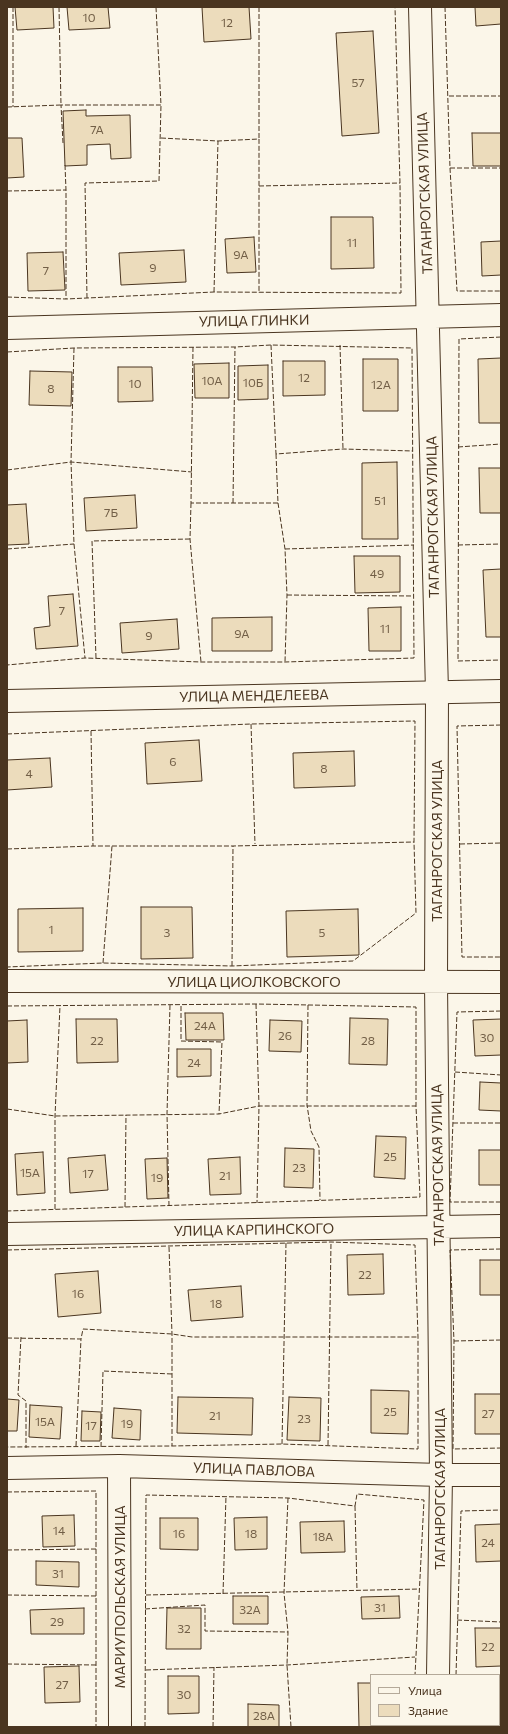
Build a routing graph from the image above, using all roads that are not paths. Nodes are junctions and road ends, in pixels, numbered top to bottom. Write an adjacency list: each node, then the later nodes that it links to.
1 (420, 7): 3 (street, ТАГАНРОГСКАЯ УЛИЦА)
2 (501, 315): 3 (street, УЛИЦА ГЛИНКИ)
3 (429, 317): 4 (street, УЛИЦА ГЛИНКИ); 6 (street, ТАГАНРОГСКАЯ УЛИЦА)
4 (7, 328)
5 (501, 691): 6 (street, УЛИЦА МЕНДЕЛЕЕВА)
6 (437, 692): 7 (street, УЛИЦА МЕНДЕЛЕЕВА); 10 (street, ТАГАНРОГСКАЯ УЛИЦА)
7 (7, 701)
8 (7, 981): 10 (street, УЛИЦА ЦИОЛКОВСКОГО)
9 (501, 982): 10 (street, УЛИЦА ЦИОЛКОВСКОГО)
10 (436, 983): 12 (street, ТАГАНРОГСКАЯ УЛИЦА)
11 (501, 1226): 12 (street, УЛИЦА КАРПИНСКОГО)
12 (439, 1227): 13 (street, УЛИЦА КАРПИНСКОГО); 17 (street, ТАГАНРОГСКАЯ УЛИЦА)
13 (7, 1234)
14 (119, 1466): 15 (street, УЛИЦА ПАВЛОВА); 17 (street, УЛИЦА ПАВЛОВА); 19 (street, МАРИУПОЛЬСКАЯ УЛИЦА)
15 (7, 1468)
16 (501, 1475): 17 (street, УЛИЦА ПАВЛОВА)
17 (441, 1476): 18 (street, ТАГАНРОГСКАЯ УЛИЦА)
18 (438, 1674)
19 (120, 1727)

